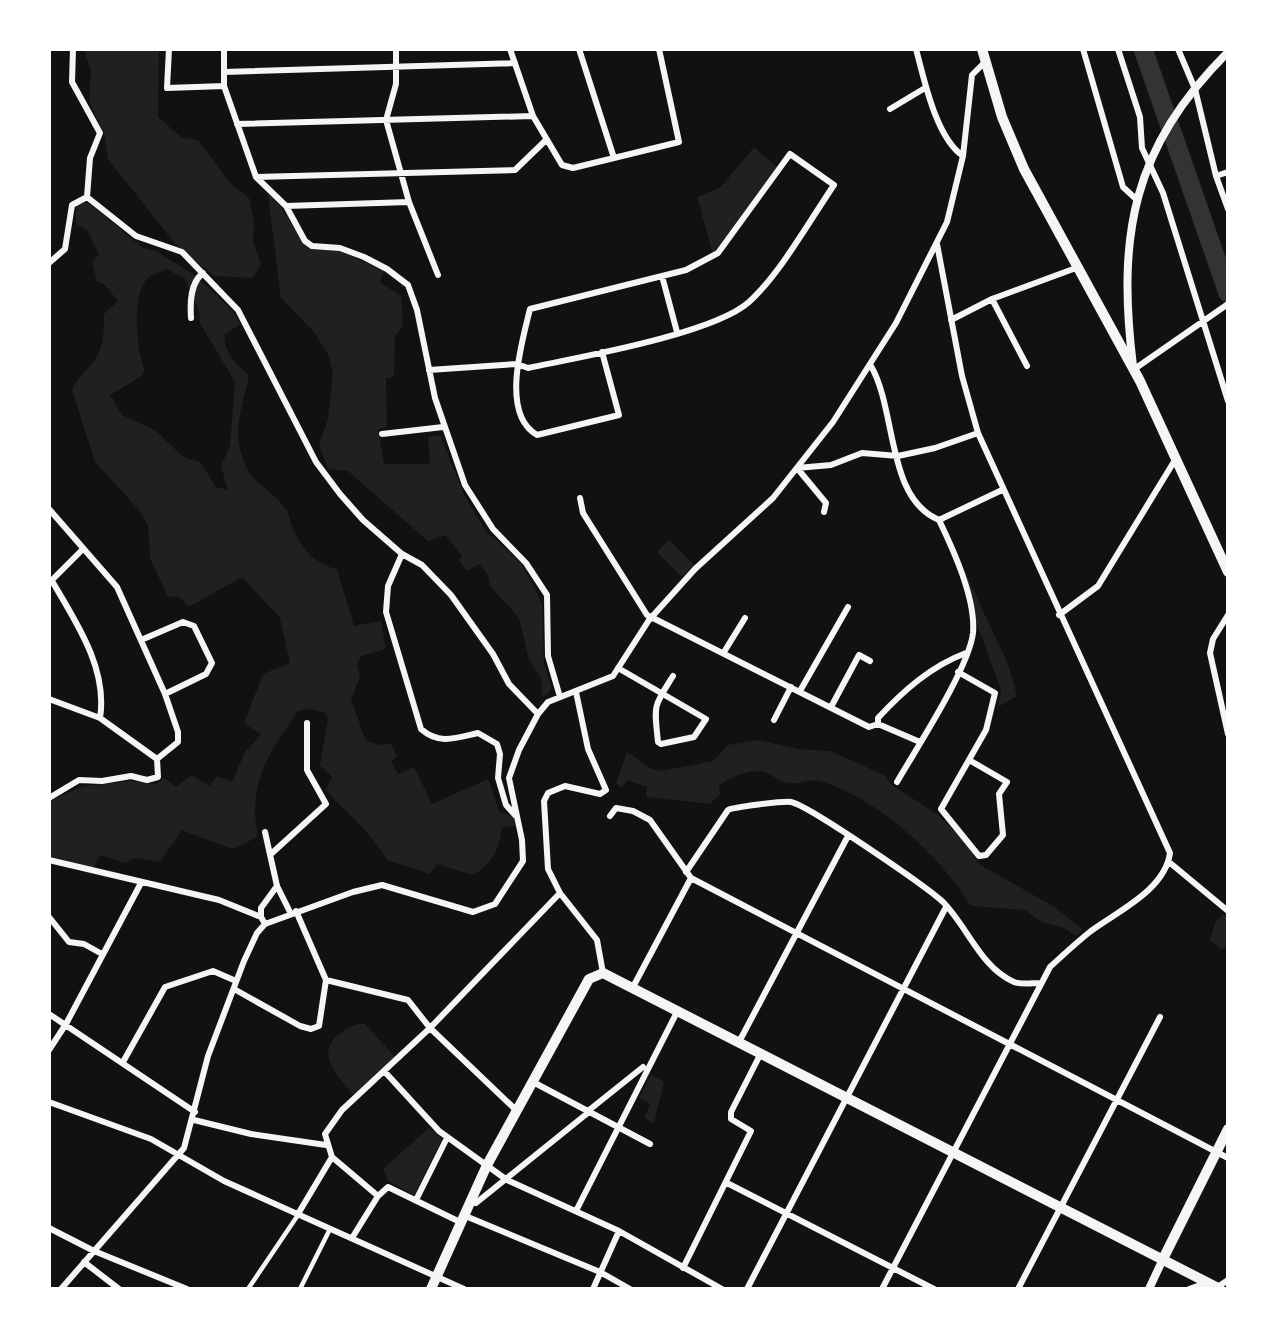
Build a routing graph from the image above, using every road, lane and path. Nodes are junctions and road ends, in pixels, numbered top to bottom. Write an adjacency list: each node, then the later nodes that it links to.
1 (73, 49): 35 (street)
2 (169, 49): 20 (street)
3 (224, 49): 19 (street)
4 (396, 49): 18 (street)
5 (510, 49): 16 (street)
6 (579, 49): 29 (street)
7 (659, 49): 29 (street)
8 (916, 49): 21 (street)
9 (982, 49): 15 (main road)
10 (1083, 49): 36 (street)
11 (1118, 49): 30 (street)
12 (1178, 49): 22 (street)
13 (1228, 52): 14 (street)
14 (1219, 60): 17 (street); 22 (street)
15 (985, 62): 28 (street); 42 (main road)
16 (515, 63): 18 (street); 24 (street)
17 (1228, 65)
18 (398, 68): 19 (street); 25 (street)
19 (223, 72): 20 (street)
20 (224, 86): 26 (street)
21 (925, 89): 23 (street); 28 (street)
22 (1195, 89): 30 (street); 33 (street)
23 (890, 109)
24 (533, 116): 25 (street); 27 (street)
25 (386, 120): 26 (street); 32 (street)
26 (237, 124): 34 (street)
27 (545, 141): 29 (street); 32 (street)
28 (963, 156): 40 (street)
29 (614, 158)
30 (1149, 164): 36 (street); 50 (street)
31 (1228, 172): 33 (street)
32 (399, 173): 34 (street); 37 (street)
33 (1216, 176): 39 (street)
34 (256, 177): 38 (street)
35 (87, 197): 41 (street); 43 (street)
36 (1136, 199): 57 (street)
37 (409, 202): 38 (street); 44 (street)
38 (286, 206): 56 (street)
39 (1228, 209)
40 (937, 242): 49 (street); 54 (street)
41 (49, 263)
42 (1076, 268): 46 (street); 57 (main road)
43 (203, 273): 48 (street); 71 (street)
44 (438, 275)
45 (662, 276): 51 (street); 51 (street); 53 (street)
46 (992, 299): 49 (street); 55 (street)
47 (1228, 304): 50 (street)
48 (191, 318)
49 (951, 320): 60 (street)
50 (1203, 322): 57 (street); 58 (street)
51 (677, 332): 52 (street)
52 (602, 352): 53 (street); 53 (street)
53 (517, 364): 56 (street)
54 (871, 366): 62 (street); 64 (street)
55 (1027, 366)
56 (429, 370): 59 (street)
57 (1133, 370): 63 (main road)
58 (1228, 401)
59 (443, 427): 61 (street); 91 (street)
60 (978, 433): 62 (street); 65 (street)
61 (382, 434)
62 (898, 456): 64 (street); 69 (street)
63 (1175, 460): 72 (main road); 75 (street)
64 (797, 468): 68 (street); 77 (street)
65 (1002, 490): 69 (street); 75 (street)
66 (580, 498): 77 (street)
67 (49, 509): 70 (street)
68 (824, 512)
69 (939, 520): 81 (street)
70 (82, 550): 73 (street); 79 (street)
71 (402, 555): 94 (street); 105 (street)
72 (1228, 572)
73 (50, 582): 95 (street)
74 (848, 607): 87 (street)
75 (1059, 615): 111 (street)
76 (1228, 615): 99 (street)
77 (652, 617): 80 (street); 83 (street)
78 (745, 618): 80 (street)
79 (141, 640): 89 (street); 89 (street)
80 (724, 652): 86 (street)
81 (966, 653): 84 (street); 98 (street)
82 (870, 661): 93 (street)
83 (618, 668): 88 (street); 90 (street)
84 (958, 672): 100 (street); 102 (street)
85 (673, 676): 90 (street)
86 (791, 687): 87 (street); 96 (street)
87 (800, 691): 93 (street)
88 (576, 692): 91 (street); 115 (street)
89 (164, 694): 101 (street)
90 (662, 694): 90 (street)
91 (560, 697): 94 (street)
92 (49, 699): 95 (street)
93 (831, 707): 98 (street)
94 (538, 715): 105 (street)
95 (100, 718): 101 (street)
96 (774, 720)
97 (307, 723): 109 (street)
98 (878, 724): 100 (street)
99 (1228, 734)
100 (920, 742): 103 (street)
101 (157, 759): 104 (street)
102 (970, 760): 102 (street)
103 (897, 782)
104 (49, 798)
105 (517, 816): 118 (street)
106 (610, 816): 112 (street)
107 (265, 832): 109 (street)
108 (848, 836): 112 (street); 116 (street); 121 (street)
109 (271, 854): 114 (street)
110 (49, 860): 113 (street)
111 (1168, 862): 117 (street); 126 (street)
112 (688, 875): 121 (street); 127 (street)
113 (141, 883): 120 (street); 122 (street)
114 (277, 886): 118 (street); 120 (street)
115 (560, 893): 123 (street); 134 (street)
116 (946, 906): 126 (street); 128 (street)
117 (1228, 911)
118 (293, 912): 120 (street); 124 (street)
119 (49, 917): 122 (street)
120 (263, 920): 125 (street)
121 (797, 933): 128 (street); 135 (street)
122 (102, 954): 133 (street)
123 (603, 973): 127 (main road); 142 (main road)
124 (326, 980): 129 (street); 134 (street)
125 (236, 981): 129 (street); 139 (street)
126 (1040, 983): 136 (street)
127 (633, 987): 130 (main road)
128 (902, 988): 136 (street); 143 (street)
129 (234, 989): 148 (street)
130 (678, 1010): 135 (main road); 149 (street)
131 (49, 1014): 133 (street)
132 (1160, 1017): 144 (street)
133 (66, 1024): 137 (street); 139 (street)
134 (430, 1028): 141 (street); 146 (street)
135 (739, 1042): 138 (main road)
136 (1010, 1044): 144 (street); 154 (street)
137 (49, 1050)
138 (761, 1053): 143 (main road); 161 (street)
139 (123, 1062): 148 (street)
140 (643, 1066): 147 (street)
141 (385, 1072): 151 (street); 153 (street)
142 (533, 1082): 146 (main road); 147 (street)
143 (845, 1097): 154 (main road); 167 (street)
144 (1118, 1101): 155 (street); 165 (street)
145 (49, 1102): 156 (street)
146 (517, 1111): 159 (main road)
147 (589, 1112): 149 (street); 160 (street)
148 (195, 1116): 153 (street); 156 (street)
149 (618, 1128): 152 (street); 166 (street)
150 (1228, 1129): 155 (main road)
151 (447, 1138): 159 (street); 163 (street)
152 (650, 1143)
153 (326, 1145): 157 (street)
154 (953, 1152): 165 (main road); 178 (street)
155 (1217, 1152): 158 (street); 175 (main road)
156 (179, 1155): 168 (street); 174 (street)
157 (332, 1157): 162 (street); 168 (street)
158 (1228, 1158)
159 (487, 1165): 160 (street); 169 (main road)
160 (506, 1180): 164 (street); 166 (street)
161 (727, 1183): 167 (street); 177 (street)
162 (378, 1196): 163 (street); 173 (street)
163 (416, 1200): 169 (street)
164 (476, 1203)
165 (1061, 1208): 175 (main road); 196 (street)
166 (576, 1211): 172 (street)
167 (786, 1213): 178 (street); 193 (street)
168 (298, 1214): 171 (street); 186 (street)
169 (461, 1218): 179 (street); 180 (main road)
170 (49, 1228): 174 (street)
171 (331, 1228): 173 (street); 187 (street)
172 (619, 1231): 177 (street); 179 (street)
173 (352, 1238): 180 (street)
174 (94, 1251): 176 (street); 185 (street)
175 (1163, 1259): 182 (main road); 197 (street)
176 (84, 1262): 183 (street); 184 (street)
177 (683, 1268): 192 (street)
178 (892, 1268): 194 (street); 195 (street)
179 (600, 1272): 190 (street); 191 (street)
180 (437, 1277): 188 (main road); 189 (street)
181 (1228, 1280): 182 (street)
182 (1214, 1287): 198 (street)
183 (61, 1289)
184 (119, 1289)
185 (187, 1289)
186 (248, 1289)
187 (300, 1289)
188 (431, 1289)
189 (464, 1289)
190 (593, 1289)
191 (630, 1289)
192 (722, 1289)
193 (747, 1289)
194 (881, 1289)
195 (934, 1289)
196 (1018, 1289)
197 (1149, 1289)
198 (1189, 1289)

